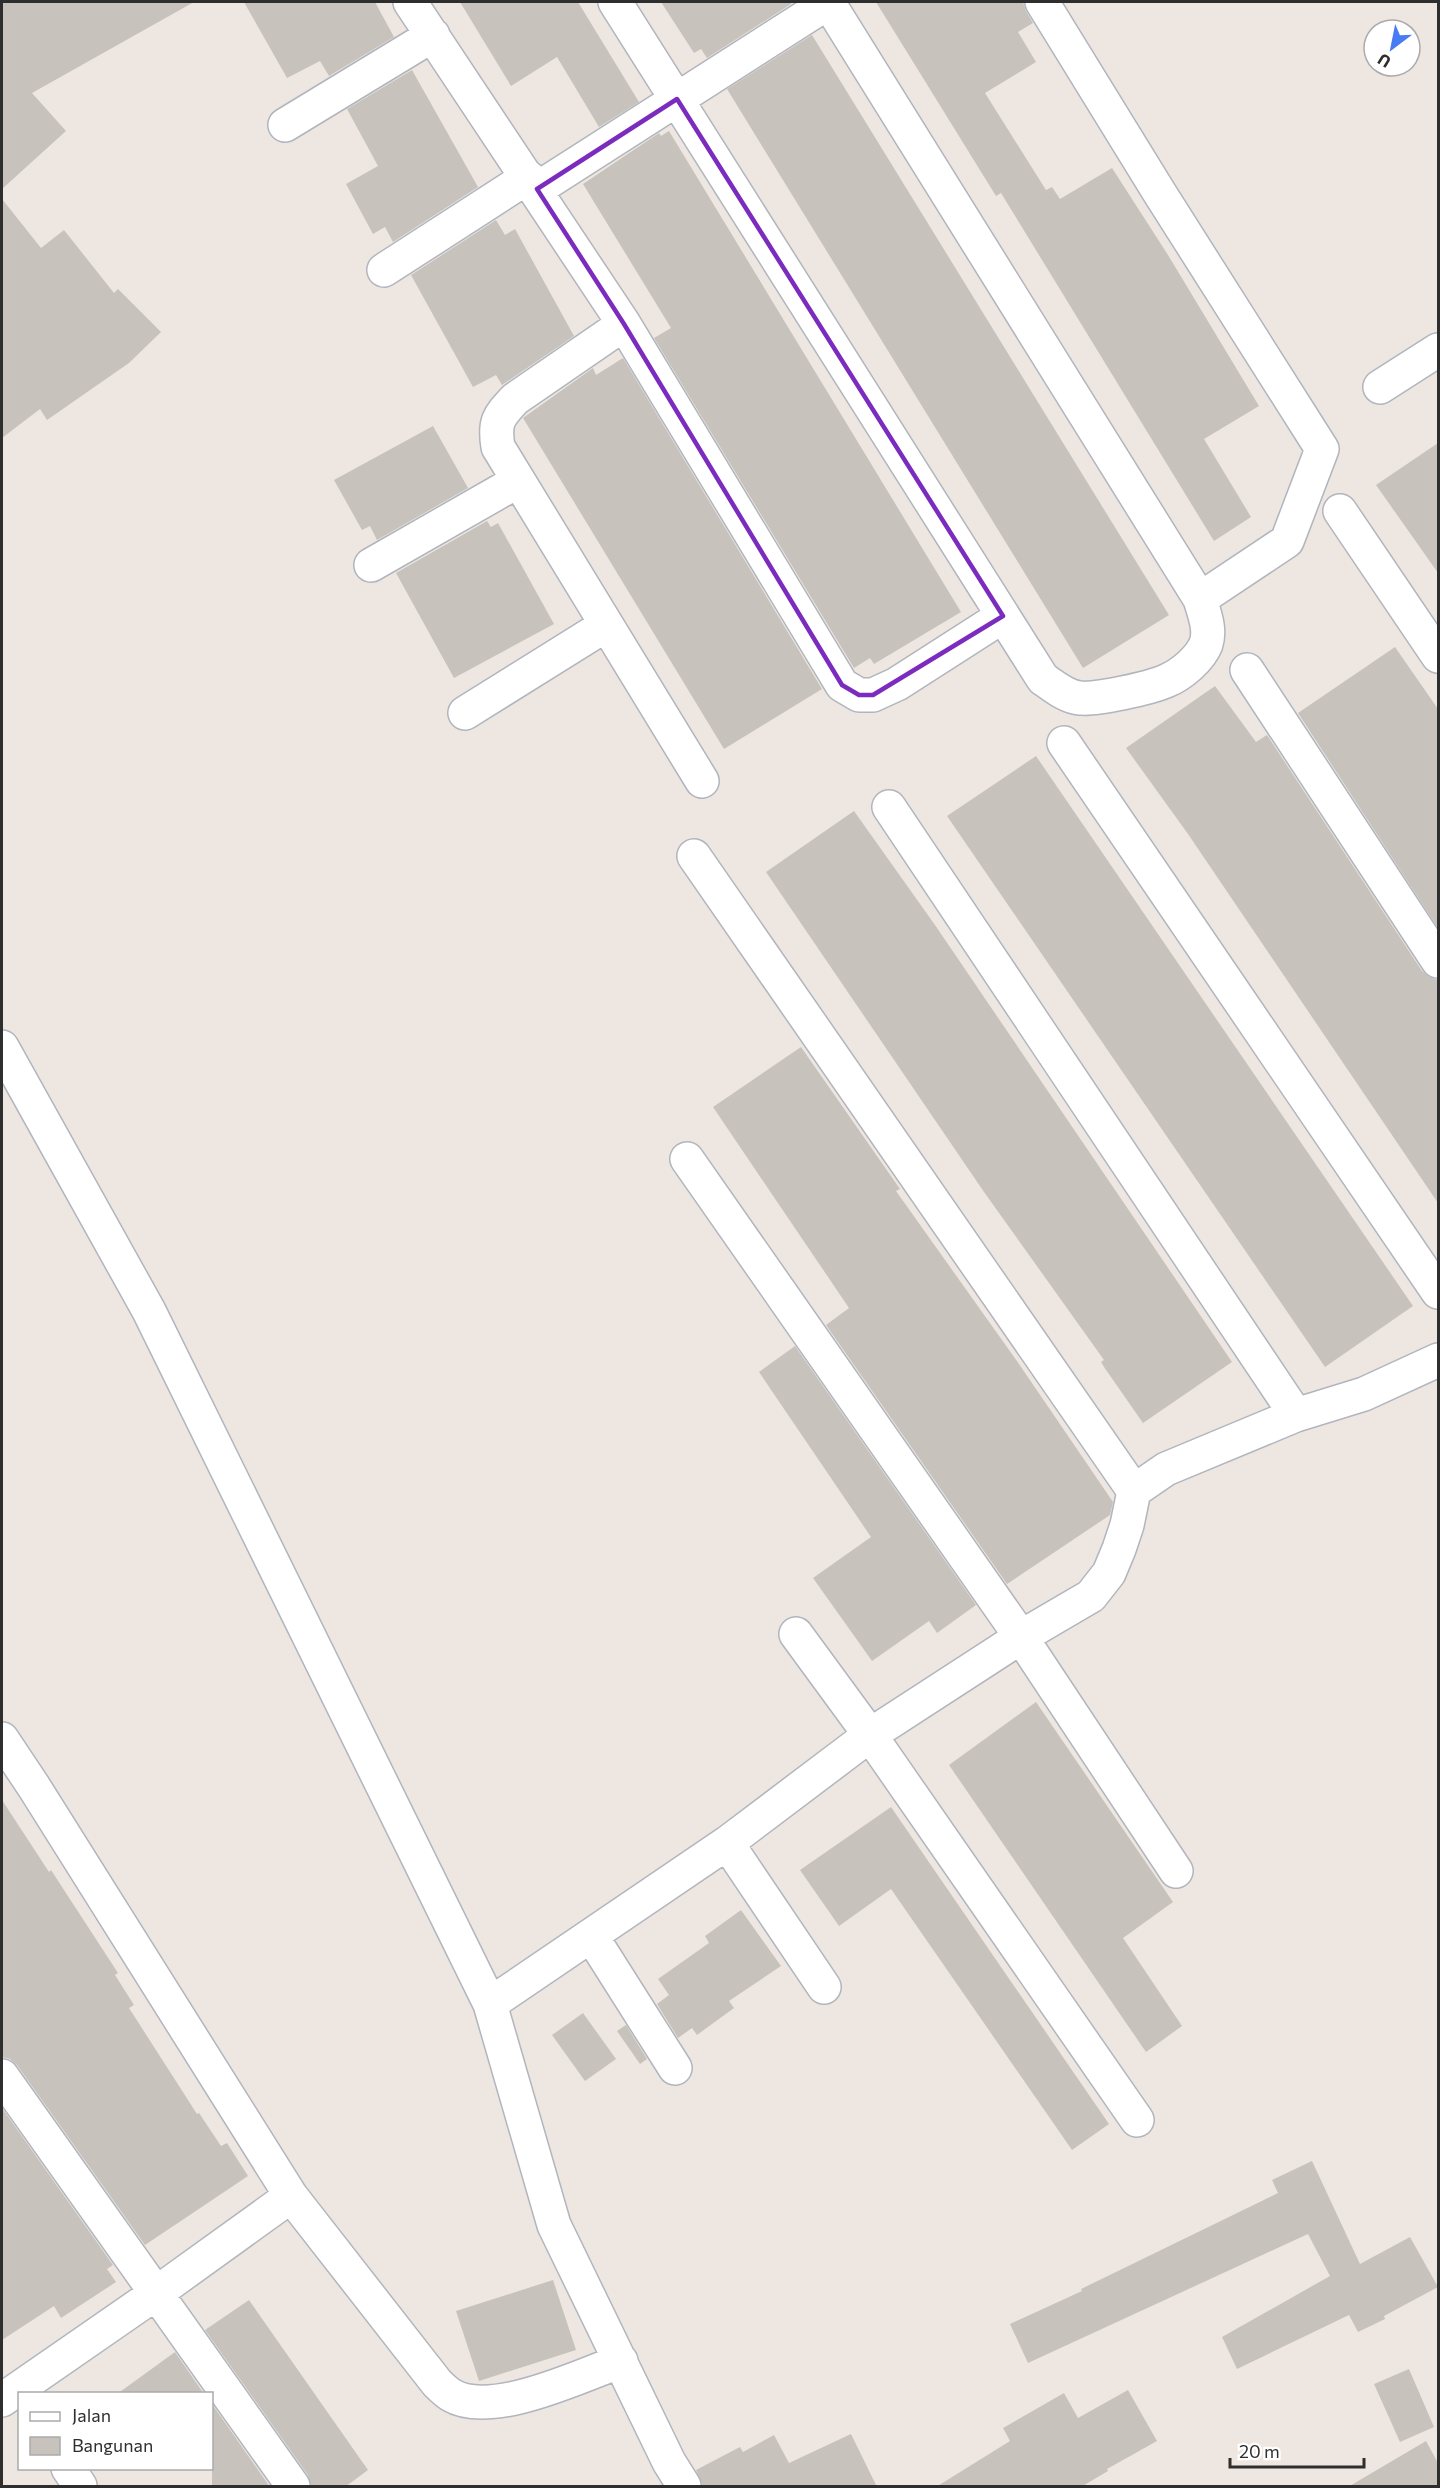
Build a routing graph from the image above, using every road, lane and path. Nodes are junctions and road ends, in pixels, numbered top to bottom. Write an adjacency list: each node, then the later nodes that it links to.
1 (410, 2): 5 (street)
2 (615, 2): 6 (street)
3 (829, 2): 6 (street); 16 (street)
4 (1042, 2): 16 (street)
5 (433, 35): 7 (street); 8 (street)
6 (677, 99): 8 (street); 17 (street)
7 (285, 125)
8 (532, 183): 9 (street); 10 (street)
9 (384, 270)
10 (624, 324): 13 (street); 17 (street)
11 (1438, 350): 12 (street)
12 (1380, 387)
13 (519, 481): 15 (street); 18 (street)
14 (1340, 511): 19 (street)
15 (371, 565)
16 (1200, 599): 17 (street)
17 (1003, 616)
18 (606, 625): 21 (street); 23 (street)
19 (1438, 656)
20 (1247, 670): 26 (street)
21 (465, 713)
22 (1064, 743): 29 (street)
23 (702, 781)
24 (889, 807): 31 (street)
25 (694, 856): 32 (street)
26 (1438, 961)
27 (2, 1047): 41 (street)
28 (687, 1159): 34 (street)
29 (1438, 1292)
30 (1438, 1360): 31 (street)
31 (1296, 1414): 32 (street)
32 (1134, 1491): 34 (street)
33 (796, 1634): 35 (street)
34 (1021, 1637): 35 (street); 38 (street)
35 (870, 1735): 37 (street); 44 (street)
36 (2, 1739): 45 (street)
37 (727, 1843): 39 (street); 40 (street)
38 (1176, 1871)
39 (592, 1937): 41 (street); 42 (street)
40 (824, 1987)
41 (490, 2004): 47 (street)
42 (675, 2068)
43 (2, 2076): 46 (street)
44 (1137, 2120)
45 (291, 2196): 46 (street); 47 (street)
46 (155, 2294): 48 (street); 51 (street)
47 (621, 2361): 52 (street)
48 (9, 2391)
49 (69, 2470): 50 (street)
50 (80, 2487)
51 (294, 2487)
52 (684, 2487)

